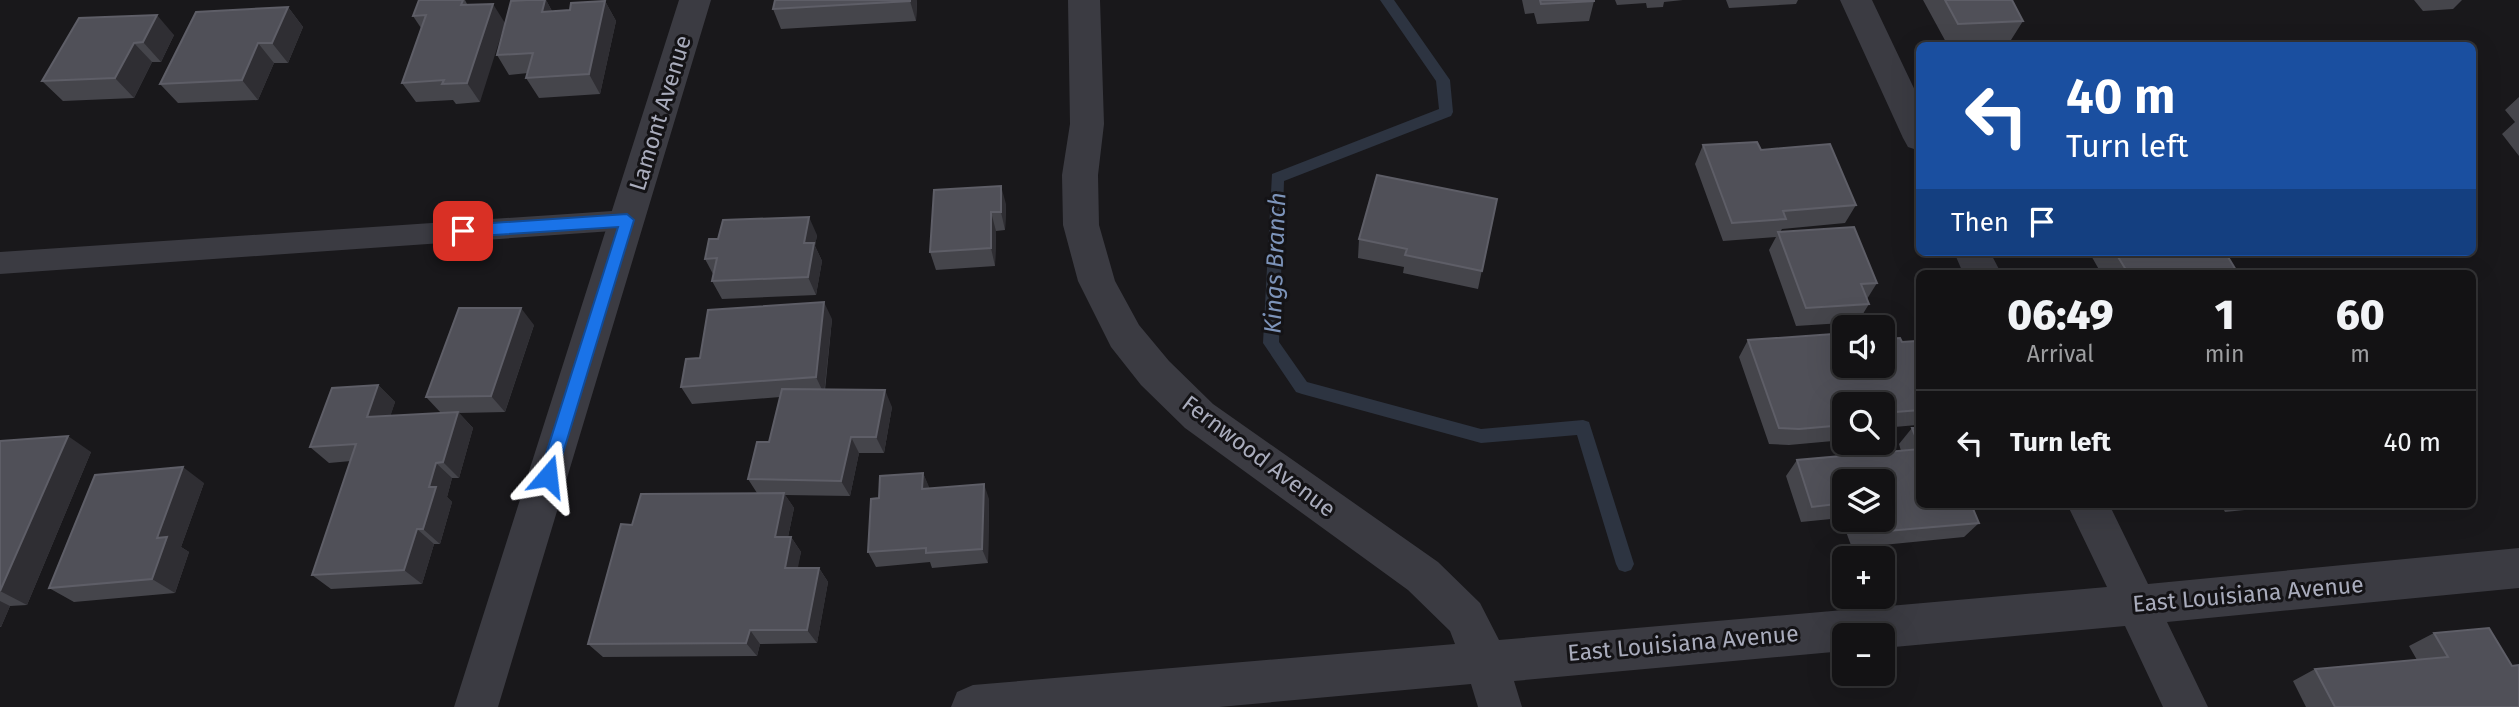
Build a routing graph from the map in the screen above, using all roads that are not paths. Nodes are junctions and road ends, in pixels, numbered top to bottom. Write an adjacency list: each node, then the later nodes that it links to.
1 (695, 0): 5 (street, Lamont Avenue)
2 (1084, 0): 10 (street, Fernwood Avenue)
3 (1856, 0): 4 (street)
4 (1916, 129)
5 (627, 220): 6 (lane); 11 (street, Lamont Avenue)
6 (0, 263)
7 (2090, 508): 9 (street)
8 (2519, 568): 9 (street, East Louisiana Avenue)
9 (2136, 605): 10 (street, East Louisiana Avenue); 14 (street)
10 (1487, 663): 12 (street, East Louisiana Avenue); 13 (street, Fernwood Avenue)
11 (476, 707)
12 (973, 707)
13 (1500, 707)
14 (2186, 707)

